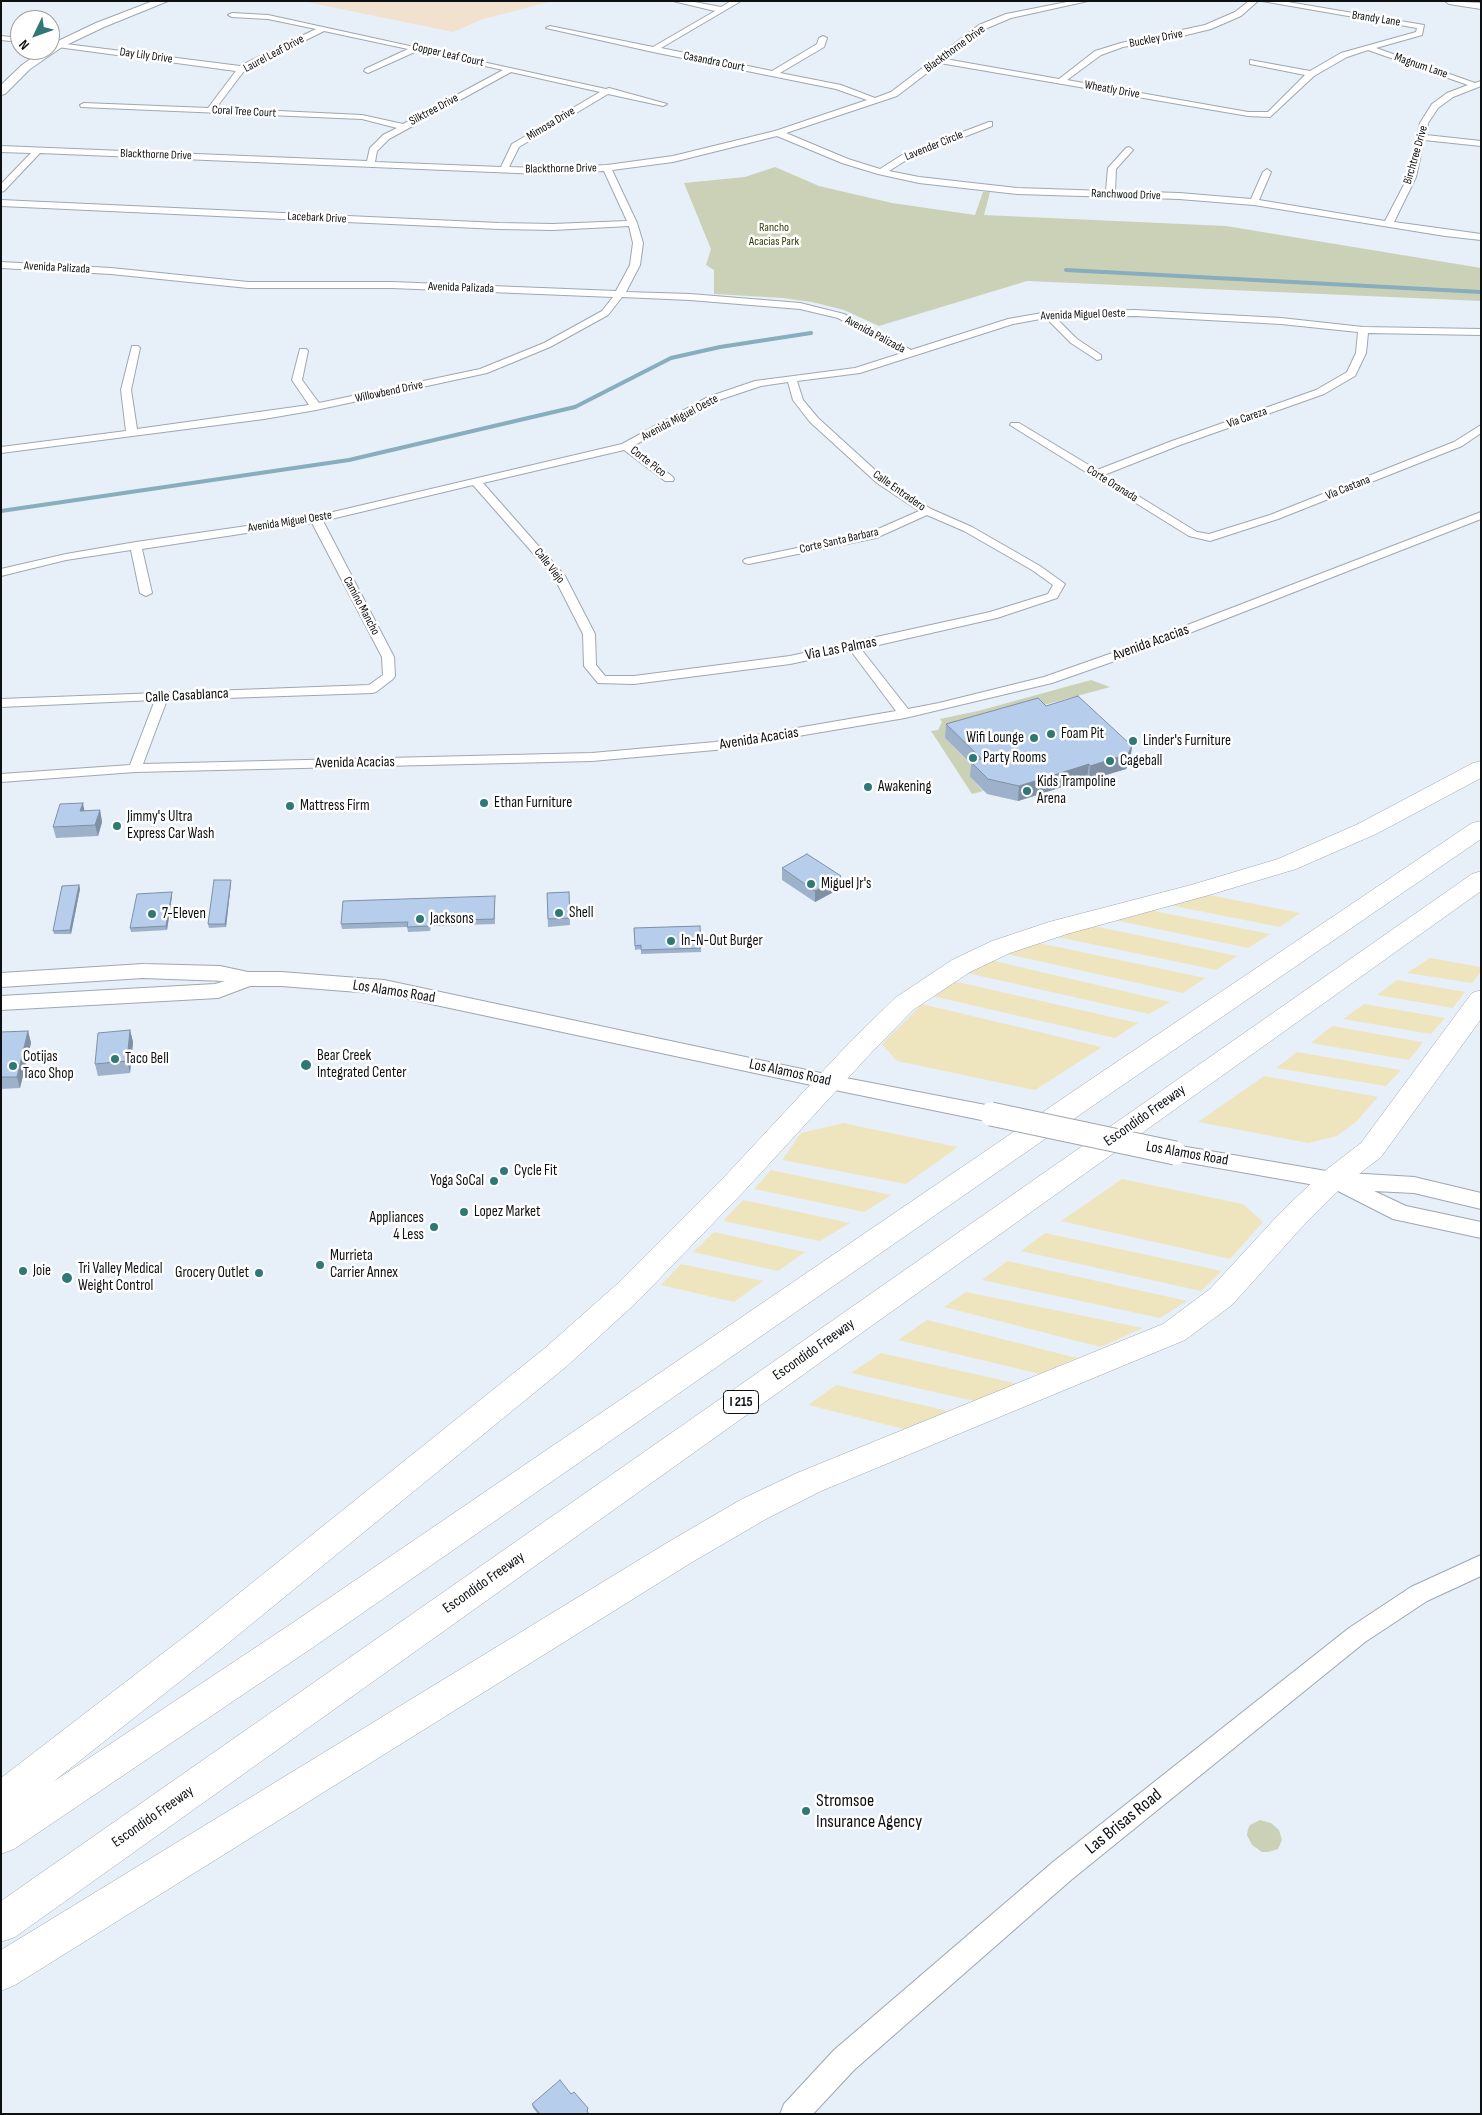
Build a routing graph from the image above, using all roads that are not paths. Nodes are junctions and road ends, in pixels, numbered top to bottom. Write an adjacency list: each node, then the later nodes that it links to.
1 (163, 1): 16 (main road)
2 (677, 1): 11 (street)
3 (737, 1): 11 (street)
4 (1254, 1): 29 (street, Buckley Drive)
5 (1266, 1): 19 (street, Brandy Lane)
6 (1449, 1): 10 (street)
7 (1476, 1): 9 (street)
8 (1081, 2): 22 (street, Blackthorne Drive)
9 (1481, 2)
10 (1481, 6)
11 (722, 10): 20 (street)
12 (232, 15): 13 (street, Copper Leaf Court)
13 (324, 28): 18 (street, Copper Leaf Court); 24 (street, Laurel Leaf Drive)
14 (550, 28): 20 (street, Casandra Court)
15 (823, 38): 27 (street)
16 (60, 42)
17 (60, 45): 24 (street, Day Lily Drive)
18 (416, 48): 25 (street, Copper Leaf Court); 26 (street)
19 (1368, 48): 28 (street); 30 (street, Magnum Lane)
20 (653, 50): 27 (street, Casandra Court)
21 (35, 60): 32 (main road)
22 (939, 60): 29 (street, Wheatly Drive); 33 (street, Blackthorne Drive)
23 (1253, 62): 28 (street)
24 (241, 69): 36 (street, Laurel Leaf Drive)
25 (511, 69): 31 (street, Copper Leaf Court); 38 (street, Silktree Drive)
26 (368, 71)
27 (773, 74): 33 (street, Casandra Court)
28 (1311, 74): 29 (street, Wheatly Drive)
29 (1061, 81)
30 (1477, 84): 40 (street, Birchtree Drive)
31 (609, 90): 34 (street, Copper Leaf Court); 47 (street, Mimosa Drive)
32 (1, 92)
33 (876, 101): 39 (street, Blackthorne Drive)
34 (662, 104)
35 (84, 105): 36 (street, Coral Tree Court)
36 (211, 110): 38 (street, Coral Tree Court)
37 (989, 124): 48 (street, Lavender Circle)
38 (403, 127): 45 (street, Silktree Drive)
39 (778, 133): 46 (street, Blackthorne Drive); 48 (street, Ranchwood Drive)
40 (1422, 137): 41 (street); 55 (street, Birchtree Drive)
41 (1481, 144)
42 (1, 149): 43 (street, Blackthorne Drive)
43 (37, 150): 45 (street, Blackthorne Drive); 50 (street)
44 (1129, 150): 51 (street)
45 (371, 163): 47 (street, Blackthorne Drive)
46 (607, 168): 47 (street, Blackthorne Drive); 54 (street, Willowbend Drive)
47 (504, 169)
48 (881, 172): 51 (street, Ranchwood Drive)
49 (1268, 172): 52 (street)
50 (1, 188)
51 (1110, 194): 52 (street, Ranchwood Drive)
52 (1254, 202): 55 (street, Ranchwood Drive)
53 (1, 203): 54 (street, Lacebark Drive)
54 (633, 222): 58 (street, Willowbend Drive)
55 (1388, 224): 56 (street, Ranchwood Drive)
56 (1481, 237)
57 (1, 265): 58 (street, Avenida Palizada)
58 (619, 295): 64 (street, Avenida Palizada); 67 (street, Willowbend Drive)
59 (1048, 315): 60 (street, Avenida Miguel Oeste); 64 (street, Avenida Miguel Oeste); 65 (street)
60 (1363, 330): 61 (street, Avenida Miguel Oeste); 73 (street, Via Careza)
61 (1481, 332)
62 (135, 348): 70 (street)
63 (303, 351): 67 (street)
64 (911, 354): 66 (street, Avenida Miguel Oeste)
65 (1097, 357)
66 (792, 380): 71 (street, Avenida Miguel Oeste); 76 (street, Calle Entradero)
67 (316, 407): 70 (street, Willowbend Drive)
68 (1015, 425): 73 (street, Corte Oranada)
69 (1481, 428): 79 (street, Via Castana)
70 (132, 434): 72 (street, Willowbend Drive)
71 (626, 446): 74 (street, Corte Pico); 75 (street, Avenida Miguel Oeste)
72 (1, 450)
73 (1097, 474): 79 (street, Corte Oranada)
74 (669, 479)
75 (476, 482): 78 (street, Avenida Miguel Oeste); 86 (street, Calle Viejo)
76 (927, 511): 81 (street, Corte Santa Barbara); 82 (street, Calle Entradero)
77 (1481, 515): 90 (street, Avenida Acacias)
78 (316, 520): 80 (street, Avenida Miguel Oeste); 87 (street, Camino Mancho)
79 (1210, 538)
80 (136, 545): 83 (street, Avenida Miguel Oeste); 84 (street)
81 (748, 561)
82 (1036, 568): 85 (street, Via Las Palmas)
83 (1, 573)
84 (146, 592)
85 (854, 646): 86 (street, Via Las Palmas); 90 (street)
86 (590, 666)
87 (372, 689): 88 (street, Calle Casablanca)
88 (162, 697): 89 (street, Calle Casablanca); 91 (street)
89 (1, 704)
90 (905, 714): 91 (street, Avenida Acacias)
91 (135, 768): 93 (street, Avenida Acacias)
92 (1481, 768): 100 (highway)
93 (1, 778)
94 (1481, 828): 106 (highway)
95 (1481, 879): 107 (highway, Escondido Freeway / I 215)
96 (248, 979): 97 (main road, Los Alamos Road); 99 (main road, Los Alamos Road); 100 (main road, Los Alamos Road)
97 (1, 980)
98 (1481, 999): 101 (highway)
99 (1, 1003)
100 (830, 1082): 101 (main road, Los Alamos Road, bridge); 105 (highway)
101 (1332, 1180): 102 (main road, Los Alamos Road); 103 (main road, Los Alamos Road); 108 (highway)
102 (1481, 1201)
103 (1481, 1230)
104 (1481, 1565): 109 (street, Las Brisas Road)
105 (1, 1800)
106 (1, 1836)
107 (1, 1924)
108 (1, 1972)
109 (794, 2114)

